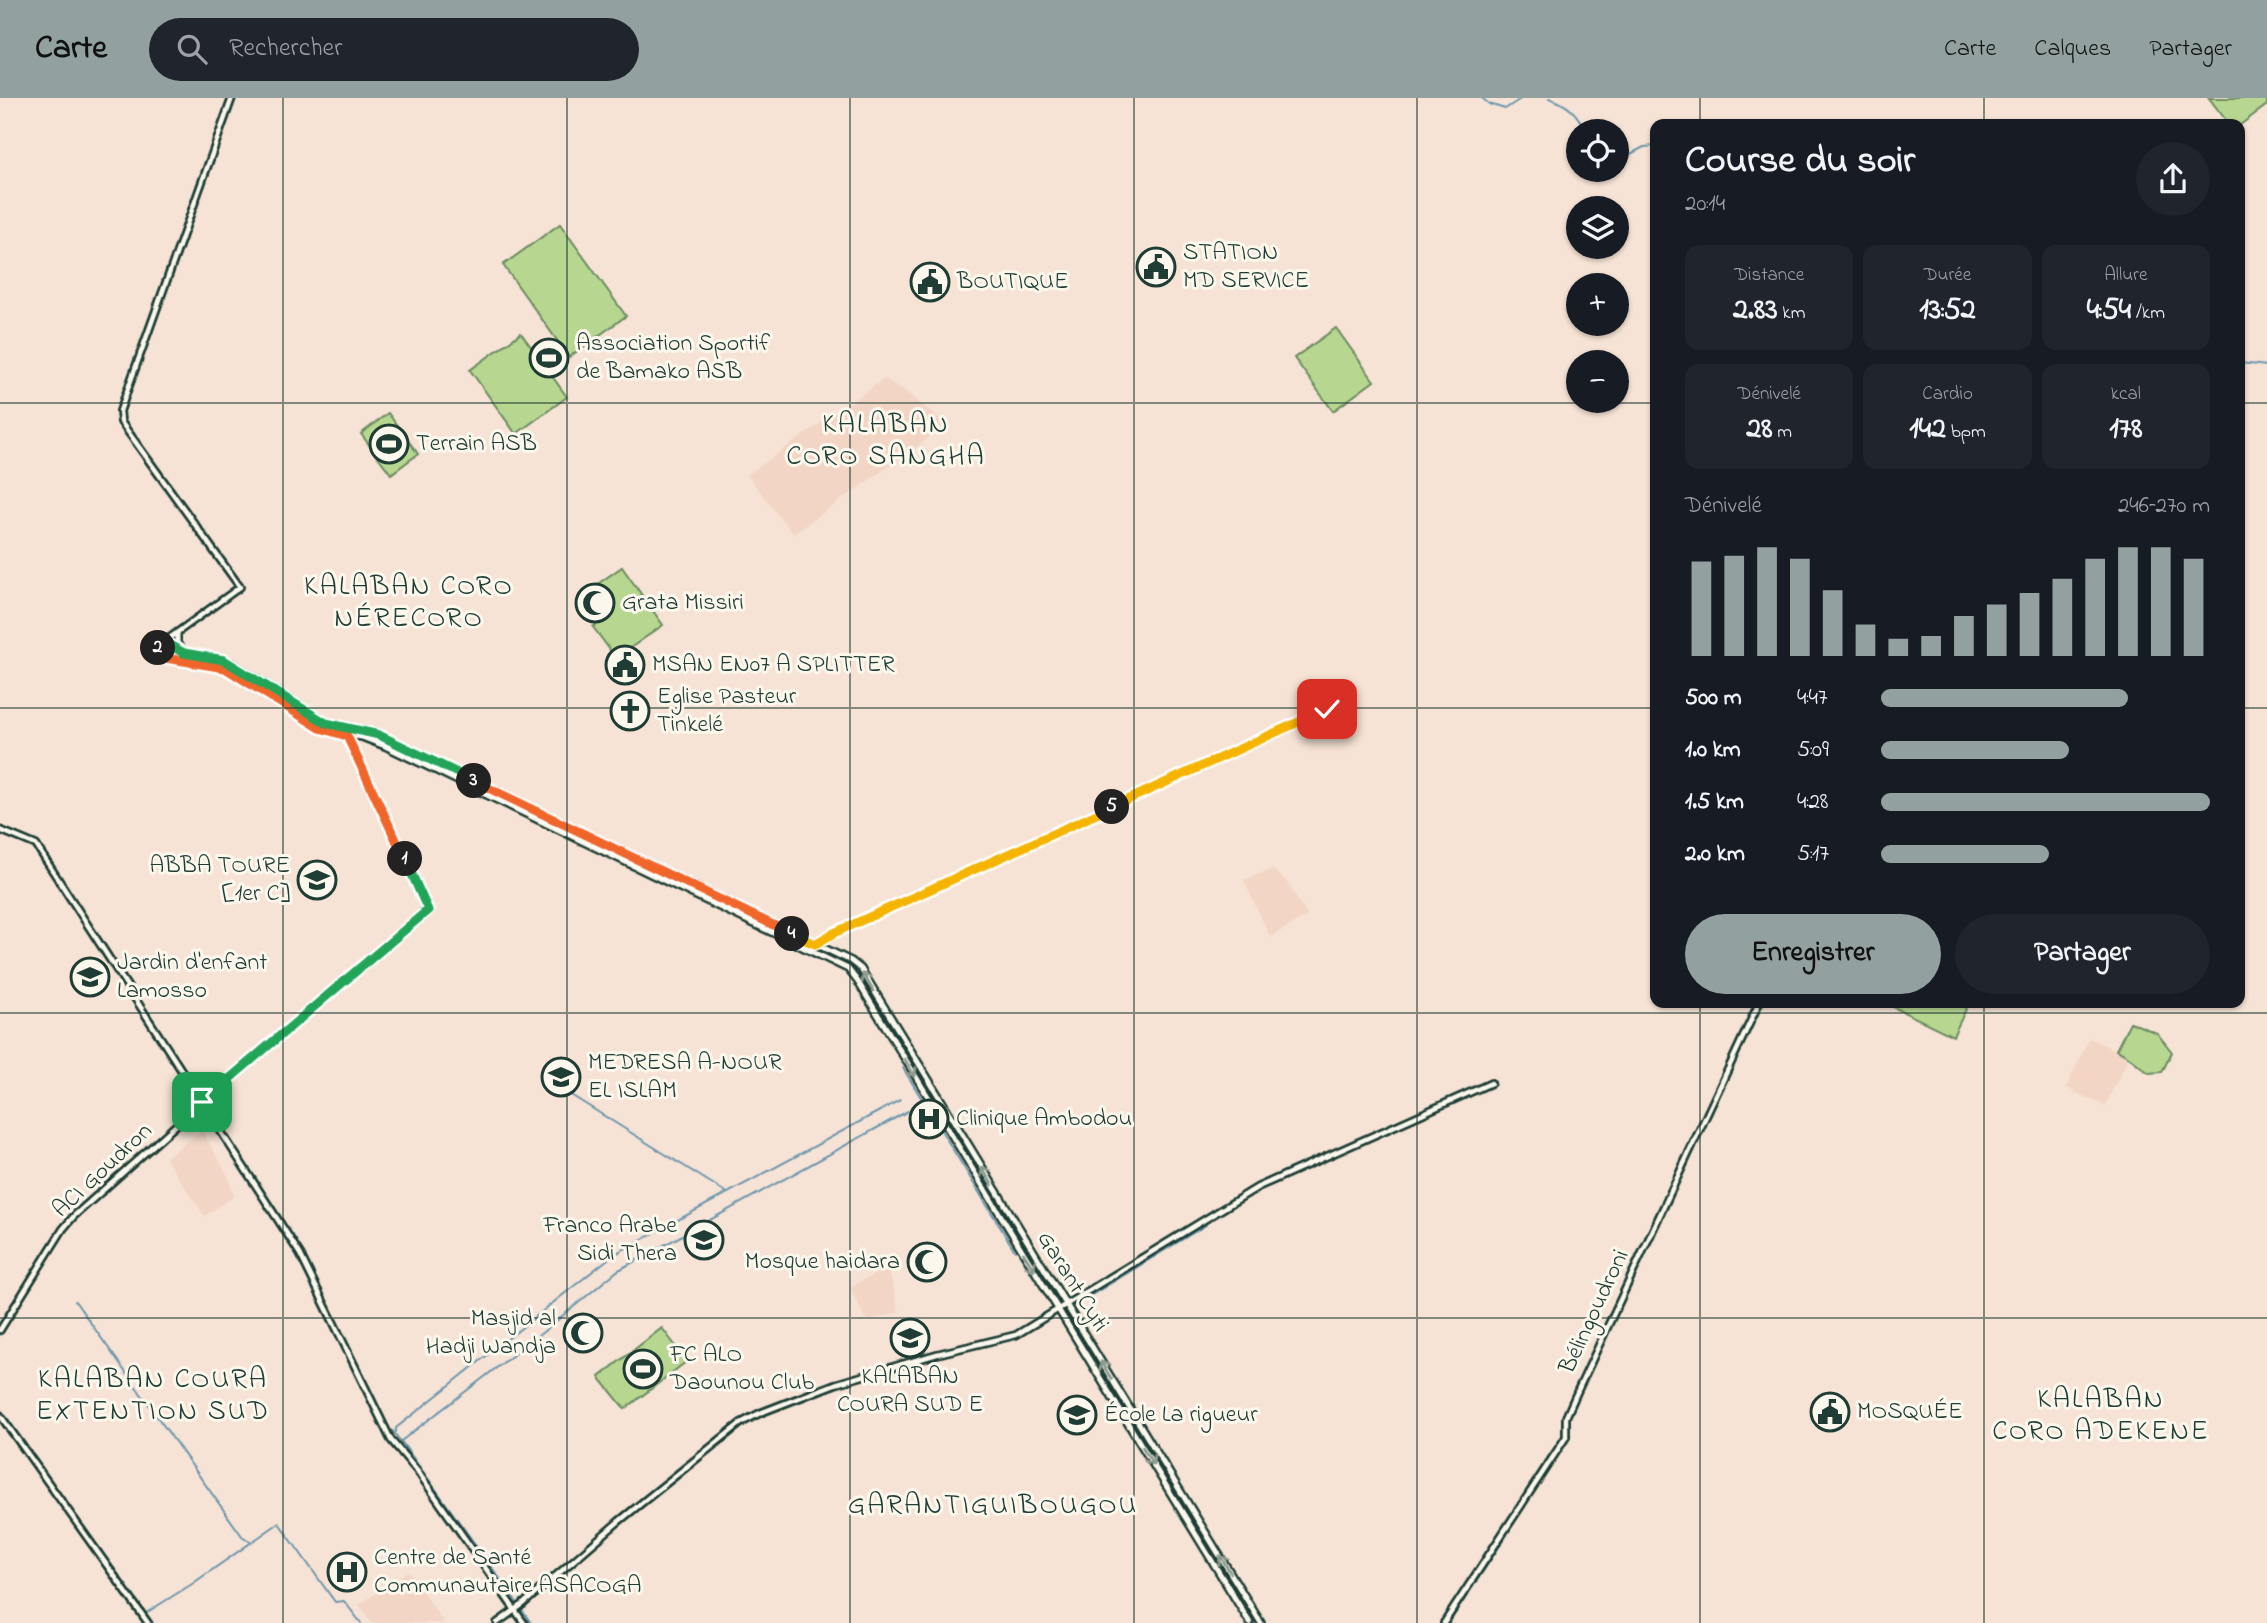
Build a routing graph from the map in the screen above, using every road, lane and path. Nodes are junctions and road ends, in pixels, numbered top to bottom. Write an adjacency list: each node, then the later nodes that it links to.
1 (232, 98): 2 (street)
2 (177, 633): 3 (street); 4 (main road)
3 (164, 642): 4 (main road); 6 (main road)
4 (184, 653): 8 (main road)
5 (1327, 709): 8 (street)
6 (347, 736): 11 (street, ACI Goudron); 13 (main road, Garant Cyti, one-way to 13)
7 (0, 830): 11 (street)
8 (815, 944): 12 (main road, Garant Cyti, one-way to 8)
9 (1757, 1008): 22 (street, Bélingoudroni)
10 (1491, 1083): 12 (street)
11 (202, 1102): 14 (street, ACI Goudron); 16 (street)
12 (1066, 1305): 13 (street); 21 (main road, Garant Cyti, one-way to 12)
13 (1058, 1310): 16 (street); 20 (main road, Garant Cyti, one-way to 20)
14 (0, 1330)
15 (0, 1415): 17 (street)
16 (515, 1610): 18 (street); 19 (street)
17 (148, 1623)
18 (497, 1623)
19 (524, 1623)
20 (1250, 1623)
21 (1261, 1623)
22 (1444, 1623)

